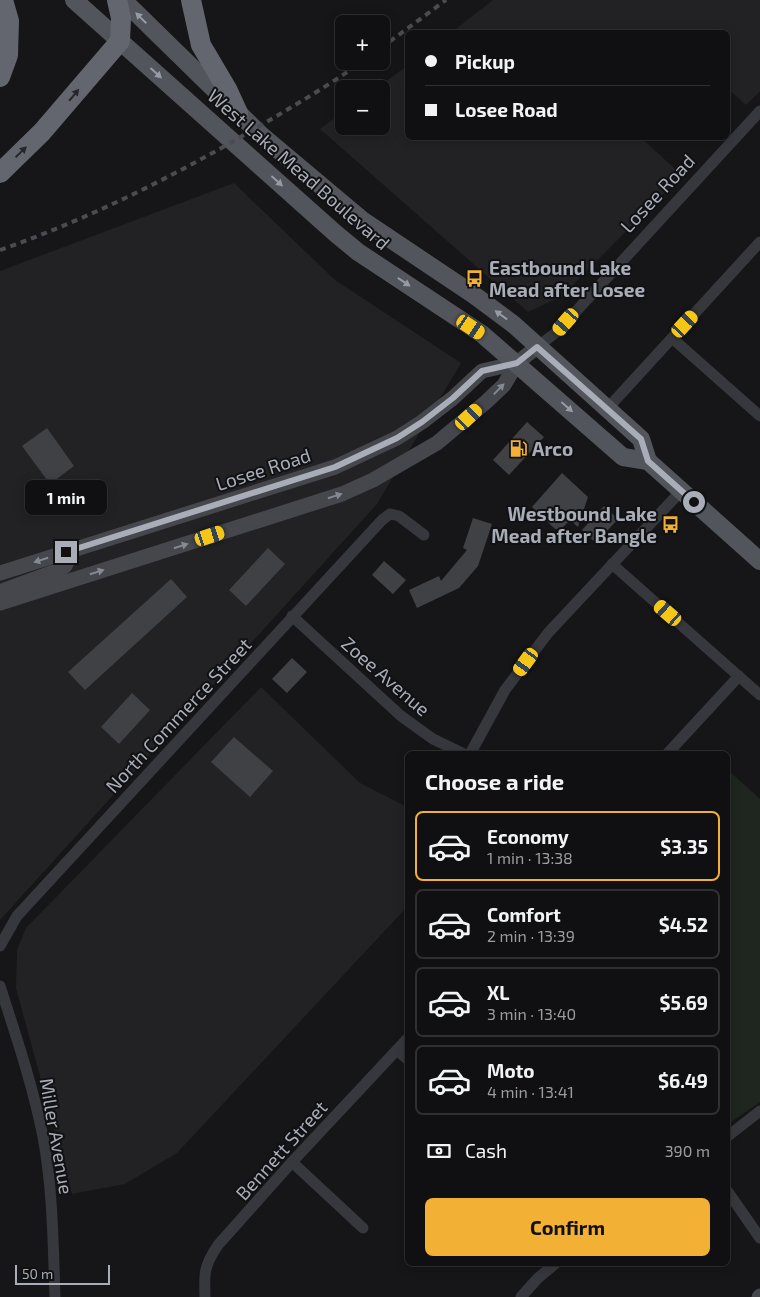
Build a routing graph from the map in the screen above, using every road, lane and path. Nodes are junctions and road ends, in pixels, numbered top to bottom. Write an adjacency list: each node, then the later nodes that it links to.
1 (3, 0): 7 (highway)
2 (74, 0): 6 (main road, West Lake Mead Boulevard)
3 (117, 0): 6 (highway)
4 (123, 0): 9 (main road, West Lake Mead Boulevard, one-way to 4)
5 (191, 0): 9 (highway)
6 (120, 41): 10 (highway, one-way to 6); 14 (main road, West Lake Mead Boulevard, one-way to 14)
7 (0, 77)
8 (760, 111): 13 (street, Losee Road)
9 (238, 113): 13 (main road, West Lake Mead Boulevard, one-way to 9)
10 (0, 173)
11 (760, 242): 12 (street)
12 (672, 338): 15 (street); 16 (street)
13 (537, 347): 14 (main road, Losee Road); 15 (main road, West Lake Mead Boulevard)
14 (517, 363): 17 (main road, West Lake Mead Boulevard, one-way to 17); 20 (main road, Losee Road); 25 (main road, Losee Road, one-way to 14)
15 (607, 409): 17 (main road, West Lake Mead Boulevard)
16 (760, 416)
17 (648, 461): 18 (main road, West Lake Mead Boulevard)
18 (681, 491): 21 (main road, West Lake Mead Boulevard); 22 (street)
19 (424, 535): 26 (street, North Commerce Street)
20 (66, 552): 23 (main road, Losee Road, one-way to 23); 24 (main road)
21 (760, 560)
22 (612, 564): 27 (street); 30 (street)
23 (0, 573)
24 (0, 594)
25 (0, 603)
26 (292, 616): 29 (street, Zoee Avenue); 32 (street, North Commerce Street)
27 (738, 676): 28 (street); 31 (street)
28 (760, 695)
29 (458, 751)
30 (472, 751)
31 (670, 751)
32 (0, 946)
33 (0, 986): 44 (street, Miller Avenue)
34 (405, 1041): 35 (street, Bennett Street)
35 (396, 1050): 36 (street); 39 (street, Bennett Street)
36 (405, 1058)
37 (760, 1111): 38 (street)
38 (730, 1134)
39 (292, 1162): 41 (street); 45 (street, Bennett Street)
40 (730, 1195): 42 (street)
41 (363, 1228)
42 (760, 1238)
43 (553, 1266): 46 (street)
44 (55, 1297)
45 (205, 1297)
46 (521, 1297)

